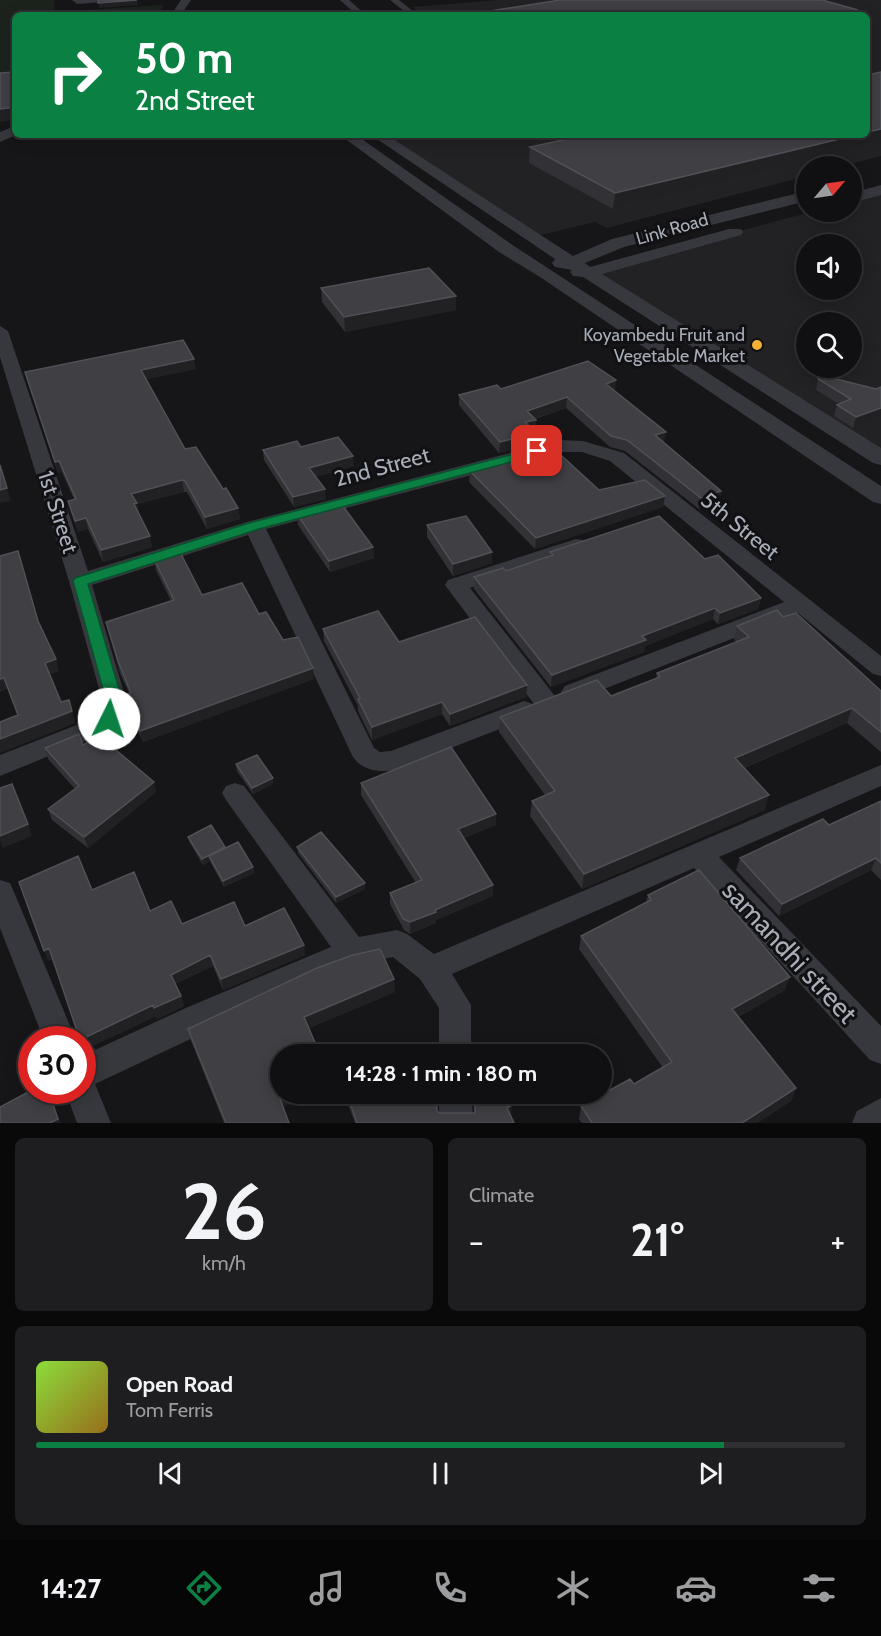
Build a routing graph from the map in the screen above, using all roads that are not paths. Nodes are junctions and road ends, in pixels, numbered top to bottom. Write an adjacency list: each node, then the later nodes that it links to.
1 (76, 0): 2 (street)
2 (104, 0)
3 (344, 0): 5 (street)
4 (394, 0): 6 (street)
5 (358, 12)
6 (410, 12)
7 (351, 138): 16 (street)
8 (383, 138): 15 (street)
9 (881, 177): 10 (street)
10 (862, 182)
11 (881, 190): 12 (street)
12 (862, 195)
13 (796, 199): 15 (street)
14 (796, 214): 17 (street, Link Road)
15 (574, 262): 16 (street); 17 (street)
16 (538, 268): 17 (street, Link Road); 21 (street)
17 (590, 272): 20 (street)
18 (0, 331): 26 (street, 1st Street)
19 (559, 446): 22 (street, 5th Street); 24 (street, 2nd Street)
20 (881, 458)
21 (881, 497)
22 (682, 510): 23 (street); 27 (street, 5th Street)
23 (660, 518)
24 (254, 526): 26 (street, 2nd Street); 29 (street)
25 (592, 540): 29 (street)
26 (80, 581): 30 (street, 1st Street)
27 (800, 604): 28 (street, 5th Street); 29 (street)
28 (881, 668)
29 (546, 702)
30 (0, 766)
31 (880, 777): 33 (street)
32 (235, 794): 35 (street)
33 (698, 854): 36 (street); 39 (street, samandhi street)
34 (0, 892): 37 (street)
35 (352, 952): 36 (street); 40 (street)
36 (431, 969): 38 (street)
37 (54, 1026)
38 (455, 1044)
39 (881, 1049)
40 (96, 1066)
41 (87, 1104): 44 (street)
42 (456, 1104): 45 (street)
43 (881, 1114): 46 (street)
44 (94, 1123)
45 (456, 1123)
46 (868, 1123)

